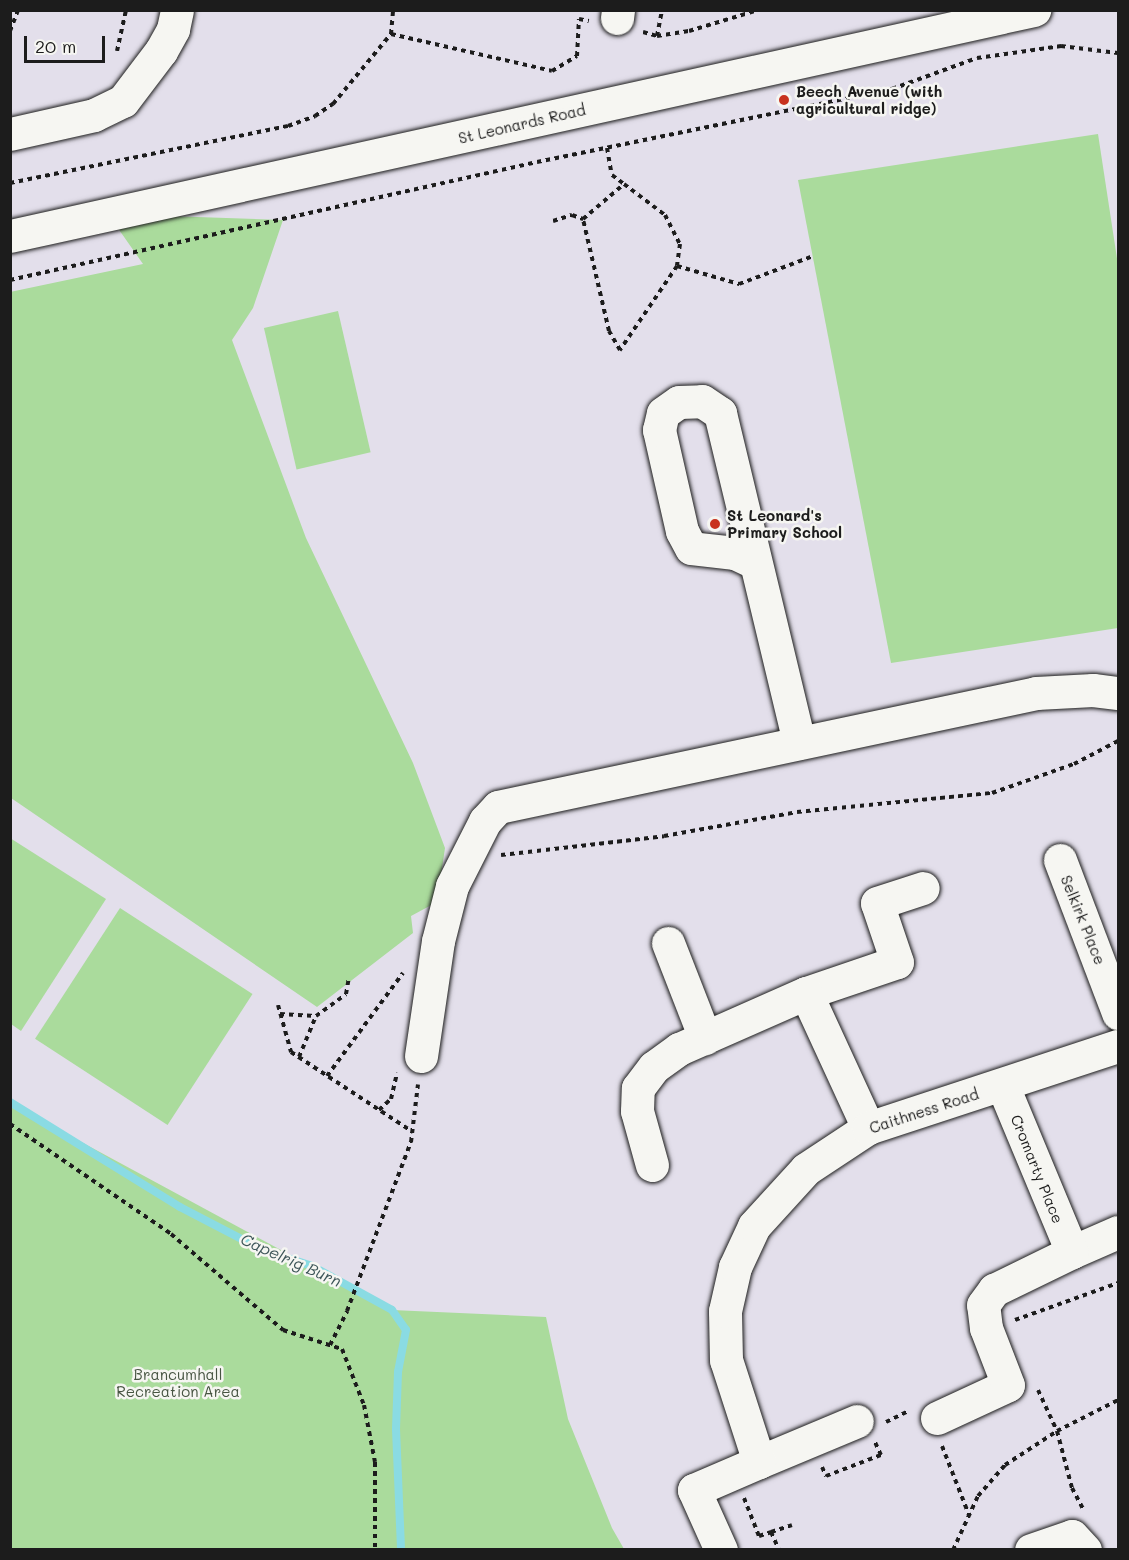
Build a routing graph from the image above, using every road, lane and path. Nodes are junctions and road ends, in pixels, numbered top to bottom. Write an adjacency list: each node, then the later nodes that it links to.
1 (18, 10): 10 (path)
2 (126, 10): 13 (path)
3 (177, 10): 15 (street)
4 (393, 10): 11 (path)
5 (662, 10): 12 (path)
6 (758, 10): 12 (path)
7 (1034, 10): 8 (street, St Leonards Road)
8 (969, 17): 21 (street, St Leonards Road)
9 (614, 20): 11 (path); 12 (path)
10 (11, 32)
11 (391, 34): 17 (path)
12 (657, 36)
13 (117, 51)
14 (1119, 53): 16 (path)
15 (10, 134)
16 (607, 148): 18 (path); 24 (path)
17 (10, 183)
18 (624, 184): 19 (path); 23 (path)
19 (583, 219): 20 (path); 23 (path)
20 (553, 221)
21 (10, 236)
22 (813, 256): 23 (path)
23 (677, 266)
24 (10, 280)
25 (754, 562): 25 (street); 28 (street)
26 (1119, 693): 28 (street)
27 (1119, 741): 29 (path)
28 (799, 743): 29 (street)
29 (470, 851): 43 (street)
30 (1060, 860): 34 (street, Selkirk Place)
31 (923, 888): 36 (street)
32 (668, 943): 41 (street)
33 (406, 969): 45 (path)
34 (1111, 969): 38 (street, Selkirk Place)
35 (349, 977): 40 (path)
36 (806, 993): 41 (street); 48 (street)
37 (278, 1005): 39 (path)
38 (1119, 1013)
39 (280, 1014): 40 (path); 44 (path)
40 (316, 1016): 44 (path)
41 (705, 1038): 50 (street)
42 (1119, 1046): 46 (street, Caithness Road)
43 (421, 1056): 49 (path)
44 (298, 1057): 45 (path)
45 (327, 1076): 49 (path)
46 (1003, 1086): 48 (street, Caithness Road); 52 (street, Cromarty Place)
47 (10, 1124): 55 (path)
48 (868, 1128): 62 (street, Caithness Road)
49 (413, 1132): 55 (path)
50 (652, 1164)
51 (1119, 1232): 52 (street)
52 (1072, 1252): 58 (street)
53 (1119, 1283): 54 (path)
54 (1007, 1323)
55 (330, 1345): 67 (path)
56 (1037, 1388): 60 (path)
57 (1119, 1400): 60 (path)
58 (937, 1418)
59 (865, 1430): 61 (path); 62 (street)
60 (1057, 1431): 66 (path); 70 (path)
61 (818, 1456)
62 (759, 1462): 68 (street)
63 (740, 1488): 65 (path)
64 (792, 1525): 65 (path)
65 (771, 1532): 69 (path)
66 (1086, 1534): 71 (street)
67 (375, 1550)
68 (721, 1550)
69 (779, 1550)
70 (953, 1550)
71 (1031, 1550)

